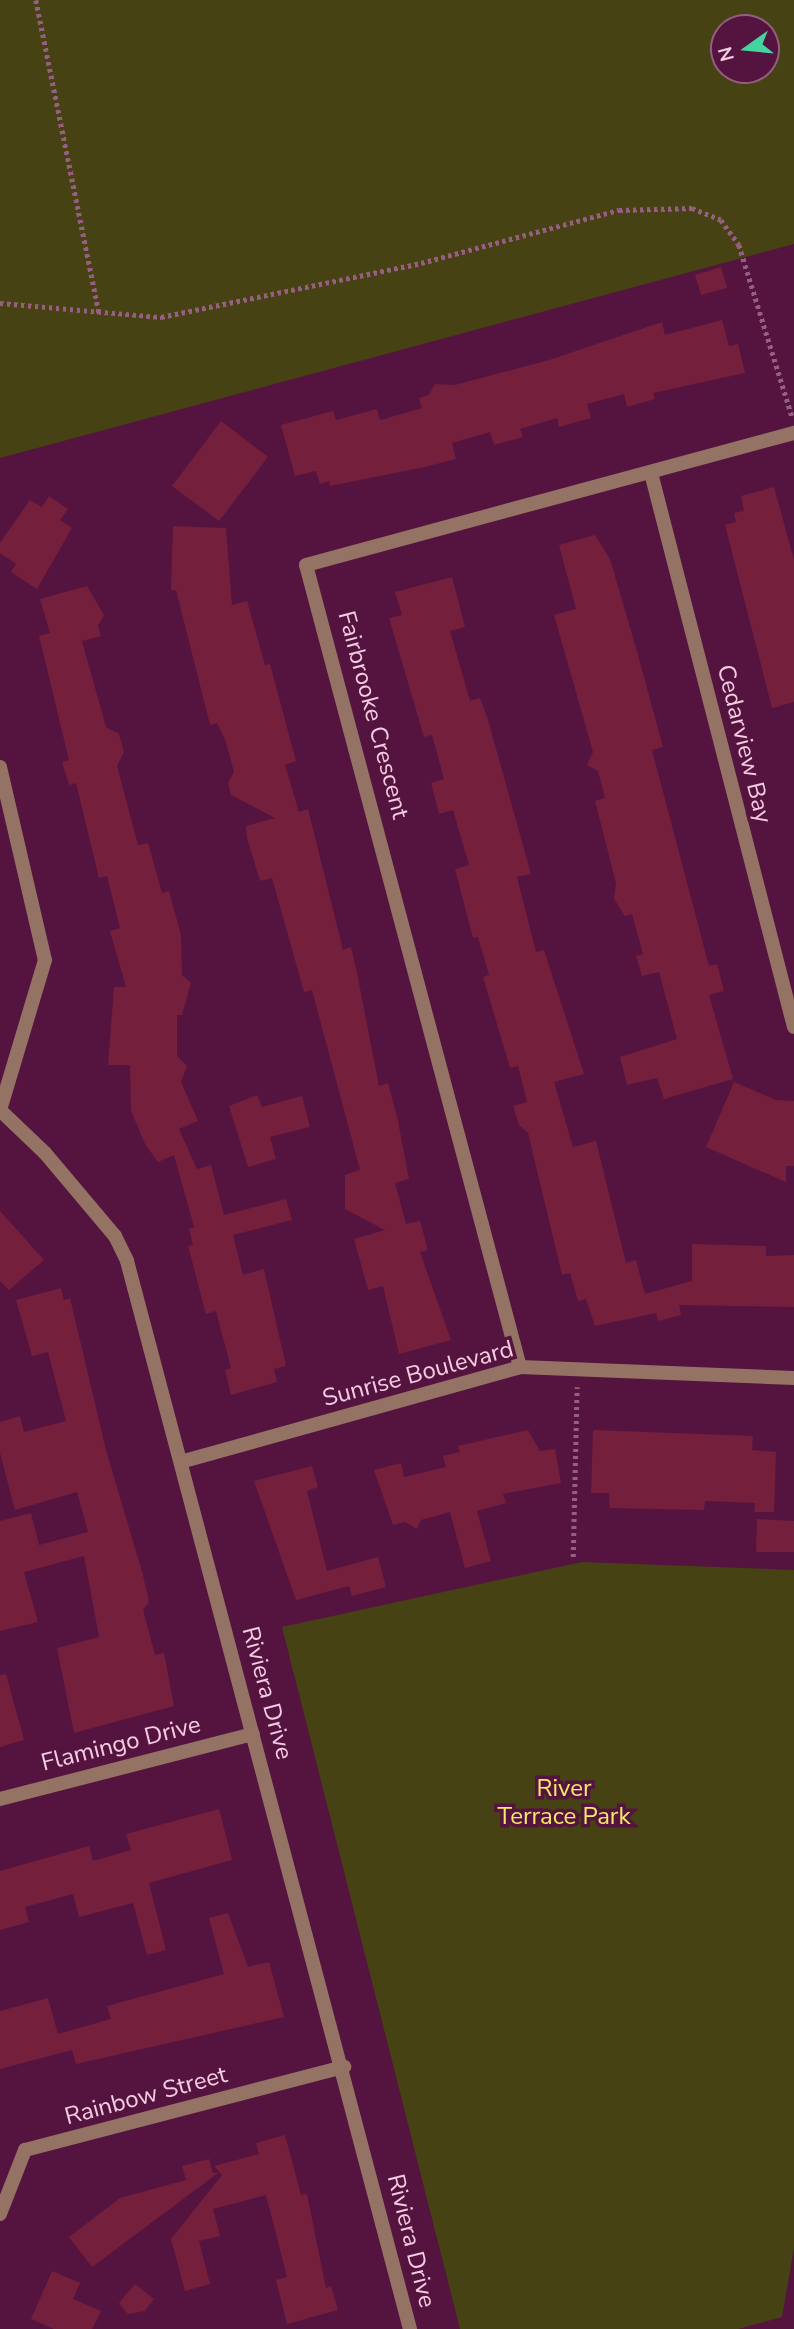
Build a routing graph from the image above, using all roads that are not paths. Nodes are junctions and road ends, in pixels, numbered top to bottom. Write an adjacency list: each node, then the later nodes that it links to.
1 (794, 433): 2 (street, Fairbrooke Crescent)
2 (651, 473): 4 (street, Cedarview Bay); 6 (street, Fairbrooke Crescent)
3 (0, 767): 5 (street)
4 (794, 1027)
5 (0, 1110): 8 (street, Riviera Drive)
6 (520, 1367): 7 (street, Sunrise Boulevard); 8 (street, Sunrise Boulevard)
7 (794, 1378)
8 (184, 1461): 9 (street, Riviera Drive)
9 (253, 1734): 10 (street, Flamingo Drive); 11 (street, Riviera Drive)
10 (0, 1799)
11 (344, 2067): 12 (street, Rainbow Street); 13 (street, Riviera Drive)
12 (0, 2214)
13 (410, 2329)

